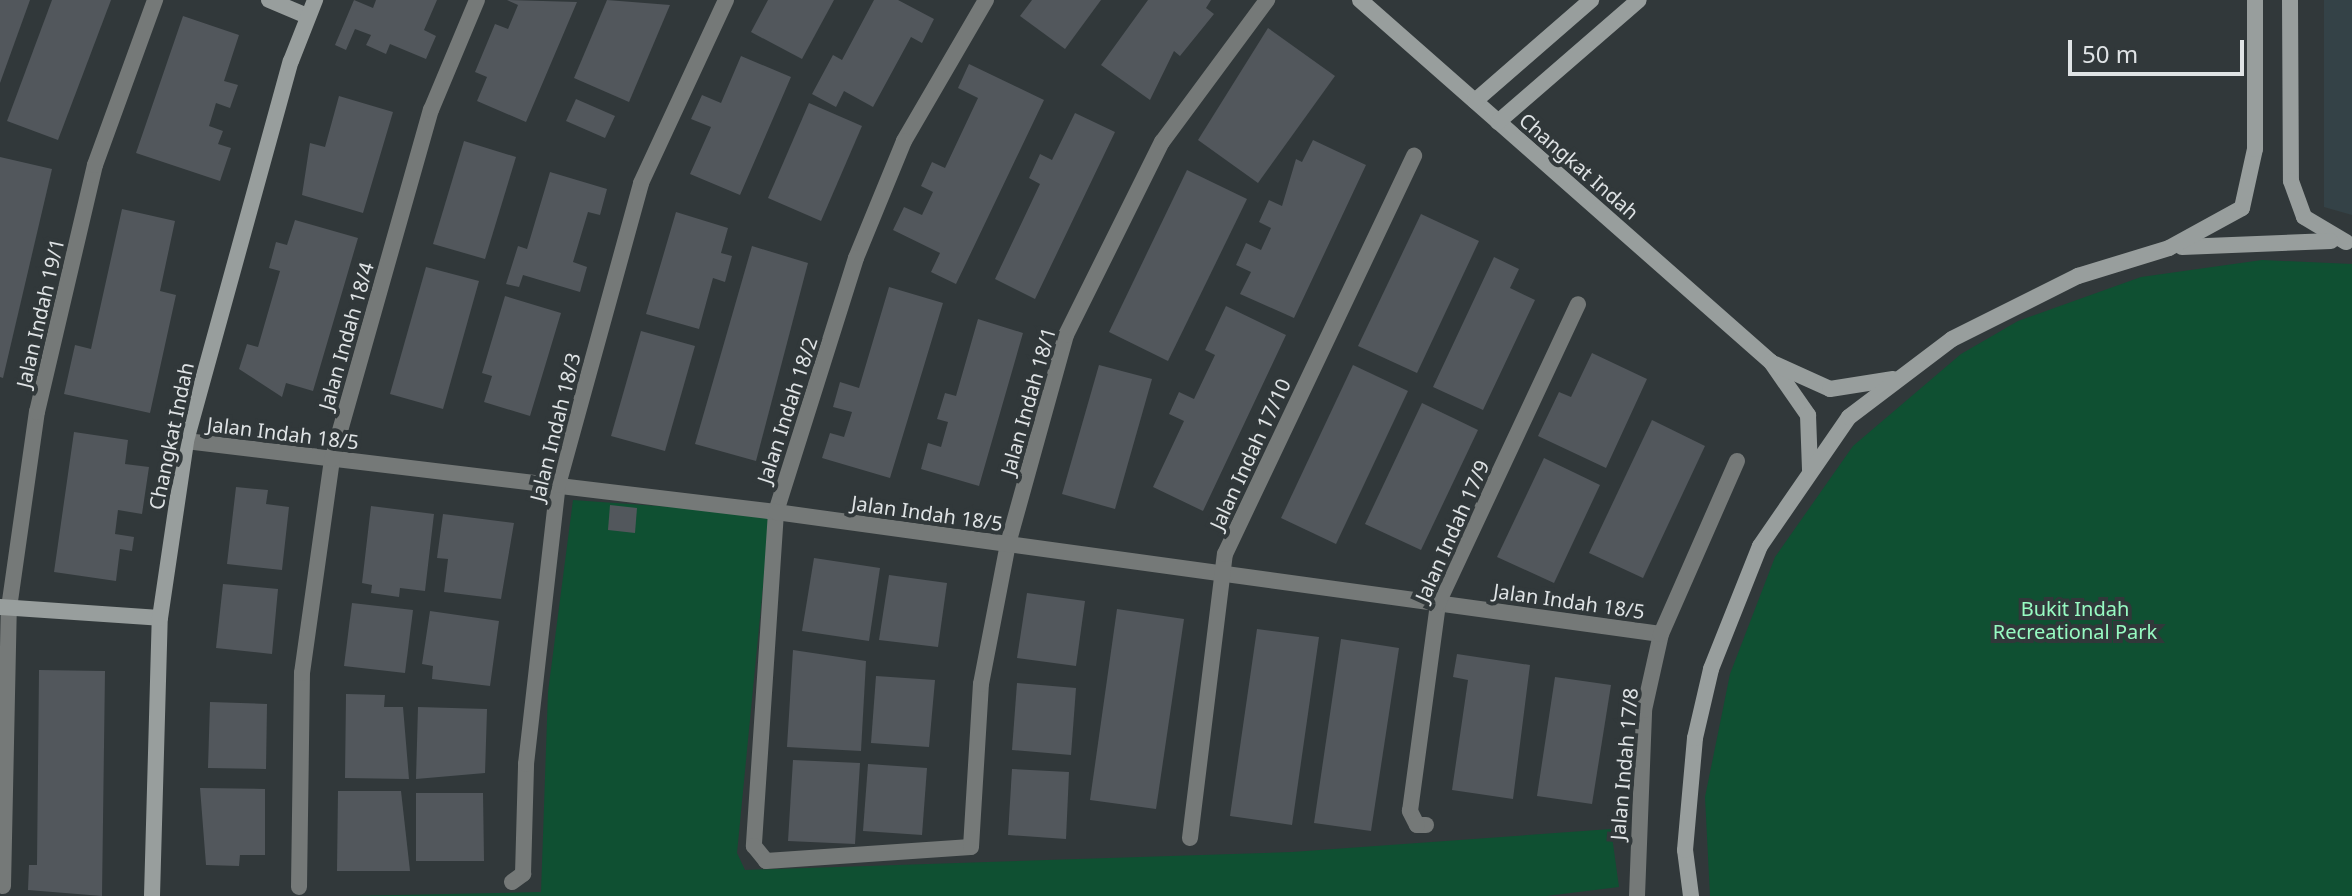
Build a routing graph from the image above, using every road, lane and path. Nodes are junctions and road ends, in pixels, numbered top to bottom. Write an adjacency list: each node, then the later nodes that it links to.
1 (155, 0): 31 (street, Jalan Indah 19/1)
2 (269, 0): 13 (street)
3 (315, 0): 13 (street, Changkat Indah)
4 (477, 0): 23 (street, Jalan Indah 18/4)
5 (726, 0): 26 (street, Jalan Indah 18/3)
6 (986, 0): 27 (street, Jalan Indah 18/2)
7 (1267, 0): 28 (street, Jalan Indah 18/1)
8 (1360, 0): 14 (street, Changkat Indah)
9 (1591, 0): 14 (street)
10 (1639, 0): 15 (street)
11 (2255, 0): 18 (street)
12 (2290, 0): 17 (street)
13 (307, 16): 22 (street, Changkat Indah)
14 (1475, 101): 15 (street, Changkat Indah)
15 (1498, 122): 20 (street, Changkat Indah)
16 (1414, 156): 29 (street, Jalan Indah 17/10)
17 (2349, 242): 18 (street)
18 (2169, 248): 21 (street)
19 (1578, 304): 30 (street, Jalan Indah 17/9)
20 (1771, 362): 21 (street, Changkat Indah); 25 (street, Changkat Indah)
21 (1899, 377): 25 (street)
22 (186, 441): 23 (street, Jalan Indah 18/5); 32 (street, Changkat Indah)
23 (332, 459): 26 (street, Jalan Indah 18/5); 39 (street, Jalan Indah 18/4)
24 (1737, 461): 33 (street, Jalan Indah 17/8)
25 (1810, 470): 42 (street)
26 (558, 485): 27 (street, Jalan Indah 18/5); 37 (street, Jalan Indah 18/3)
27 (776, 512): 28 (street, Jalan Indah 18/5); 36 (street, Jalan Indah 18/2)
28 (1008, 544): 29 (street, Jalan Indah 18/5); 36 (street, Jalan Indah 18/1)
29 (1224, 574): 30 (street, Jalan Indah 18/5); 35 (street, Jalan Indah 17/10)
30 (1438, 603): 33 (street, Jalan Indah 18/5); 34 (street, Jalan Indah 17/9)
31 (4, 607): 32 (street); 38 (street, Jalan Indah 19/1)
32 (160, 618): 40 (street, Changkat Indah)
33 (1661, 634): 41 (street, Jalan Indah 17/8)
34 (1426, 825)
35 (1190, 838)
36 (957, 853)
37 (512, 882)
38 (3, 886)
39 (299, 887)
40 (152, 896)
41 (1637, 896)
42 (1691, 896)

